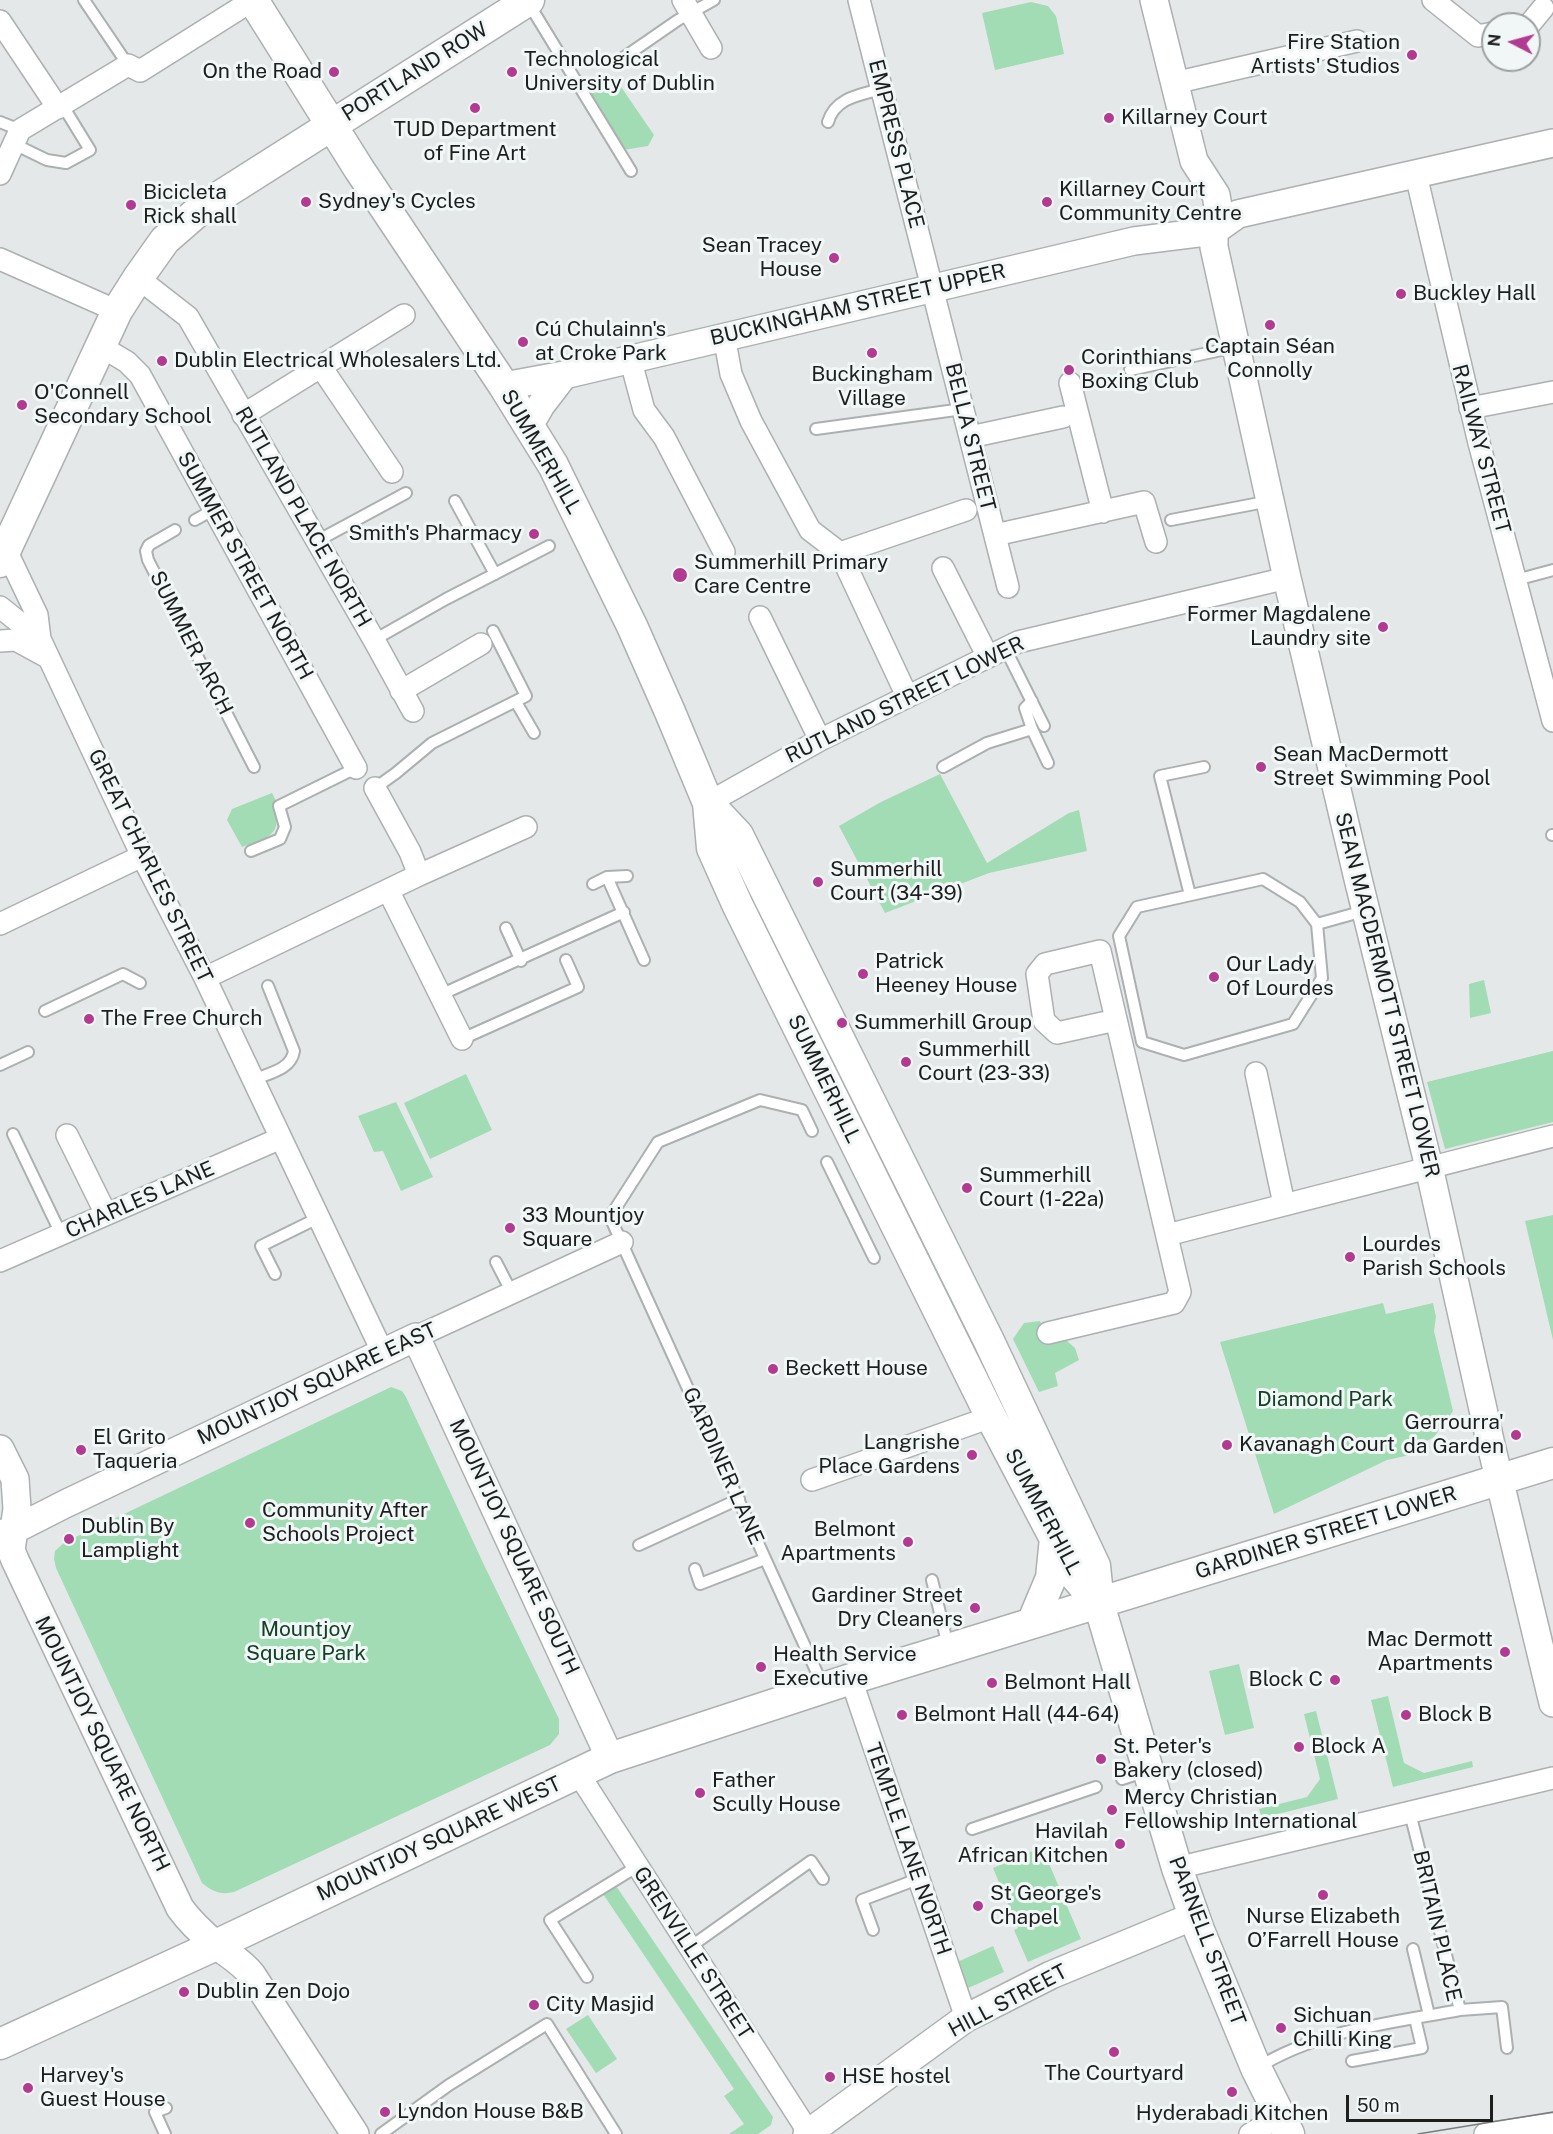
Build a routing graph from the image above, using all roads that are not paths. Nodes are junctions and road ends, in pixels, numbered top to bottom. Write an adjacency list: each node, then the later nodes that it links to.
1 (84, 0): 16 (lane)
2 (253, 0): 16 (street); 22 (main road, SUMMERHILL)
3 (528, 0): 22 (main road, PORTLAND ROW); 25 (lane)
4 (714, 0): 8 (lane)
5 (859, 0): 18 (street, EMPRESS PLACE)
6 (1154, 0): 17 (street, SEAN MACDERMOTT STREET LOWER)
7 (1433, 0): 12 (street)
8 (687, 6): 14 (street); 15 (lane)
9 (1543, 8): 10 (street)
10 (1540, 12)
11 (0, 21): 19 (street)
12 (1481, 35)
13 (1357, 41): 17 (street)
14 (711, 48)
15 (620, 60)
16 (128, 65): 19 (street)
17 (1174, 83): 28 (street, SEAN MACDERMOTT STREET LOWER)
18 (882, 89): 21 (lane); 31 (street, EMPRESS PLACE)
19 (61, 107): 23 (street); 23 (lane)
20 (0, 122): 23 (lane)
21 (828, 122)
22 (332, 125): 30 (main road, PORTLAND ROW); 42 (main road, SUMMERHILL)
23 (17, 137): 26 (street)
24 (1553, 143): 27 (street)
25 (631, 171)
26 (0, 174)
27 (1416, 175): 28 (street); 44 (street, RAILWAY STREET)
28 (1214, 231): 31 (street, BUCKINGHAM STREET UPPER); 36 (street, SEAN MACDERMOTT STREET LOWER)
29 (0, 259): 32 (street)
30 (138, 278): 32 (main road, PORTLAND ROW); 46 (street, RUTLAND PLACE NORTH)
31 (933, 287): 34 (street, BUCKINGHAM STREET UPPER); 45 (street, BELLA STREET)
32 (117, 311): 35 (main road, PORTLAND ROW)
33 (404, 315): 38 (street)
34 (724, 336): 37 (street, BUCKINGHAM STREET UPPER); 64 (street)
35 (102, 347): 65 (main road, PORTLAND ROW); 94 (street, SUMMER STREET NORTH)
36 (1236, 347): 39 (lane); 54 (street, SEAN MACDERMOTT STREET LOWER)
37 (630, 358): 40 (street, BUCKINGHAM STREET UPPER); 63 (street)
38 (321, 367): 46 (street); 51 (street)
39 (1130, 370)
40 (564, 375): 42 (street, BUCKINGHAM STREET UPPER); 48 (street)
41 (1070, 383): 56 (street)
42 (504, 386): 48 (main road, SUMMERHILL)
43 (1553, 392): 44 (street)
44 (1470, 408): 70 (street, RAILWAY STREET)
45 (963, 409): 49 (lane); 50 (street, BELLA STREET)
46 (243, 415): 60 (street, RUTLAND PLACE NORTH)
47 (1063, 417): 50 (street)
48 (529, 426): 96 (main road, SUMMERHILL)
49 (816, 429)
50 (970, 437): 59 (street, BELLA STREET)
51 (392, 472)
52 (406, 493): 60 (lane)
53 (455, 501): 68 (lane)
54 (1270, 501): 57 (lane); 69 (street, SEAN MACDERMOTT STREET LOWER)
55 (966, 510): 64 (street)
56 (1103, 512): 59 (street); 61 (street)
57 (1171, 520)
58 (175, 530): 91 (lane, SUMMER ARCH)
59 (994, 535): 71 (street, BELLA STREET)
60 (317, 541): 77 (street, RUTLAND PLACE NORTH)
61 (1156, 542)
62 (549, 546): 68 (lane)
63 (724, 552)
64 (840, 553): 81 (street)
65 (3, 556): 75 (street, GREAT CHARLES STREET)
66 (944, 568): 78 (street)
67 (1553, 570): 70 (lane)
68 (495, 574): 77 (lane)
69 (1287, 578): 78 (street, RUTLAND STREET LOWER); 106 (street, SEAN MACDERMOTT STREET LOWER)
70 (1515, 580): 85 (street, RAILWAY STREET)
71 (1008, 587)
72 (0, 607): 75 (street, GREAT CHARLES STREET)
73 (760, 617): 89 (street)
74 (487, 637): 80 (street); 83 (lane)
75 (40, 639): 79 (street, GREAT CHARLES STREET)
76 (0, 640): 79 (street)
77 (374, 640): 80 (street, RUTLAND PLACE NORTH)
78 (997, 652): 81 (street, RUTLAND STREET LOWER); 82 (lane)
79 (49, 658): 99 (street, GREAT CHARLES STREET)
80 (401, 692): 84 (street, RUTLAND PLACE NORTH)
81 (907, 696): 89 (street, RUTLAND STREET LOWER)
82 (1032, 701): 86 (lane); 87 (lane)
83 (516, 702): 88 (lane); 95 (lane)
84 (413, 711)
85 (1553, 721)
86 (1044, 726)
87 (1032, 729): 90 (lane); 92 (lane)
88 (534, 733)
89 (820, 740): 96 (street, RUTLAND STREET LOWER)
90 (1048, 763)
91 (254, 766)
92 (943, 767)
93 (1204, 767): 105 (lane)
94 (356, 768): 98 (lane)
95 (375, 788): 100 (street)
96 (708, 803): 146 (main road, SUMMERHILL); 158 (main road, SUMMERHILL)
97 (525, 826): 100 (street)
98 (251, 851)
99 (142, 856): 108 (street); 114 (street, GREAT CHARLES STREET)
100 (419, 875): 104 (street)
101 (627, 876): 102 (lane)
102 (607, 877): 103 (lane); 107 (lane)
103 (593, 884)
104 (388, 890): 114 (street); 117 (street)
105 (1190, 895): 109 (lane); 109 (lane)
106 (1365, 910): 109 (lane); 131 (street, SEAN MACDERMOTT STREET LOWER)
107 (624, 912): 112 (lane); 113 (lane)
108 (0, 924)
109 (1317, 924)
110 (506, 928): 113 (lane)
111 (566, 960): 120 (lane)
112 (644, 960)
113 (521, 961): 117 (lane)
114 (205, 978): 124 (street, GREAT CHARLES STREET)
115 (140, 983): 118 (lane)
116 (268, 986): 124 (lane)
117 (440, 996): 120 (street)
118 (45, 1011)
119 (1116, 1020): 119 (street); 136 (street)
120 (462, 1040)
121 (28, 1052): 122 (lane)
122 (0, 1065)
123 (1256, 1073): 132 (street)
124 (253, 1080): 129 (street, GREAT CHARLES STREET)
125 (812, 1131): 137 (lane, GARDINER LANE)
126 (13, 1134): 135 (lane)
127 (67, 1135): 133 (street)
128 (1553, 1136): 131 (street)
129 (281, 1138): 133 (street, CHARLES LANE); 134 (street, GREAT CHARLES STREET)
130 (827, 1162): 138 (lane)
131 (1429, 1167): 132 (street); 149 (street, SEAN MACDERMOTT STREET LOWER)
132 (1284, 1204): 136 (street)
133 (106, 1214): 135 (street, CHARLES LANE)
134 (318, 1218): 141 (lane); 145 (street, GREAT CHARLES STREET)
135 (61, 1234): 139 (street, CHARLES LANE)
136 (1167, 1235): 143 (street)
137 (622, 1242): 142 (street, MOUNTJOY SQUARE EAST); 151 (lane, GARDINER LANE)
138 (874, 1258)
139 (0, 1261)
140 (496, 1262): 142 (lane)
141 (275, 1274)
142 (512, 1293): 144 (street, MOUNTJOY SQUARE EAST)
143 (1048, 1333)
144 (416, 1337): 145 (street, MOUNTJOY SQUARE EAST); 163 (street, MOUNTJOY SQUARE SOUTH)
145 (383, 1353): 152 (street, MOUNTJOY SQUARE EAST)
146 (992, 1417): 150 (street); 153 (main road, SUMMERHILL)
147 (0, 1449): 152 (street, MOUNTJOY SQUARE NORTH)
148 (1553, 1463): 149 (main road, GARDINER STREET LOWER)
149 (1500, 1479): 158 (main road, GARDINER STREET LOWER); 162 (street, SEAN MACDERMOTT STREET LOWER)
150 (812, 1480)
151 (739, 1498): 154 (lane); 155 (lane, GARDINER LANE)
152 (7, 1532): 175 (street, MOUNTJOY SQUARE NORTH)
153 (1055, 1538): 158 (main road, SUMMERHILL); 159 (main road)
154 (639, 1545)
155 (765, 1558): 156 (lane); 161 (lane, GARDINER LANE)
156 (695, 1569)
157 (932, 1580): 160 (lane)
158 (1099, 1604): 159 (main road, GARDINER STREET LOWER); 170 (main road, PARNELL STREET)
159 (1032, 1623): 160 (main road, GARDINER STREET LOWER)
160 (949, 1649): 161 (main road, GARDINER STREET LOWER)
161 (838, 1684): 163 (main road, MOUNTJOY SQUARE WEST); 172 (street, TEMPLE LANE NORTH)
162 (1553, 1703)
163 (610, 1758): 164 (main road, MOUNTJOY SQUARE WEST)
164 (578, 1773): 169 (street, GRENVILLE STREET); 175 (main road, MOUNTJOY SQUARE WEST)
165 (1553, 1778): 167 (street)
166 (1096, 1787): 168 (lane)
167 (1410, 1813): 170 (street); 179 (lane, BRITAIN PLACE)
168 (972, 1828)
169 (638, 1866): 176 (street, GRENVILLE STREET); 178 (lane)
170 (1177, 1868): 173 (main road, PARNELL STREET)
171 (823, 1879): 176 (lane)
172 (918, 1879): 174 (lane); 181 (street, TEMPLE LANE NORTH)
173 (1194, 1916): 181 (street, HILL STREET); 186 (main road, PARNELL STREET)
174 (873, 1930)
175 (216, 1945): 183 (main road, MOUNTJOY SQUARE WEST); 192 (street, MOUNTJOY SQUARE NORTH)
176 (690, 1947): 190 (street, GRENVILLE STREET)
177 (1413, 1949): 180 (lane)
178 (587, 1977)
179 (1460, 2010): 180 (lane, BRITAIN PLACE); 184 (lane)
180 (1429, 2016): 182 (lane, BRITAIN PLACE)
181 (966, 2018): 190 (street, HILL STREET)
182 (1414, 2018): 185 (lane); 186 (lane, BRITAIN PLACE)
183 (0, 2044)
184 (1507, 2048)
185 (1352, 2061)
186 (1256, 2068): 188 (main road, PARNELL STREET)
187 (166, 2108): 191 (lane)
188 (1284, 2126): 195 (street)
189 (1553, 2127): 196 (street)
190 (808, 2133)
191 (165, 2134)
192 (355, 2134)
193 (381, 2134): 194 (lane)
194 (616, 2134)
195 (1250, 2134)
196 (1485, 2134)

